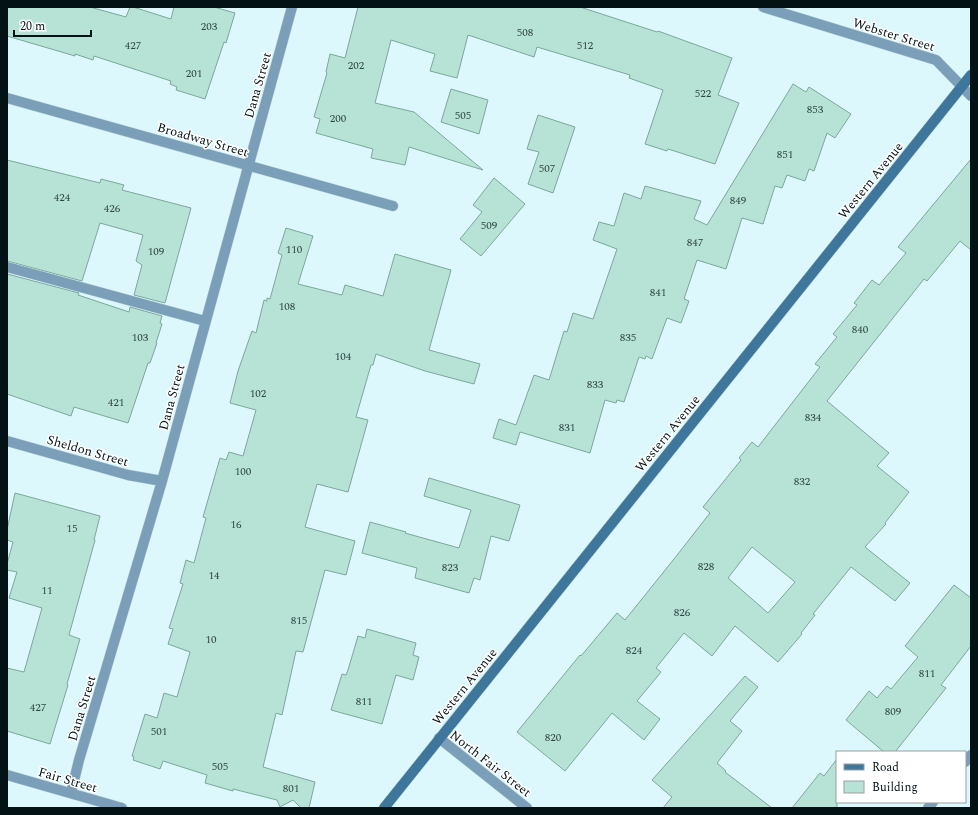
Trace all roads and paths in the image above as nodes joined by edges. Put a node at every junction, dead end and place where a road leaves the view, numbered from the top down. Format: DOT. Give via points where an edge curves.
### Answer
graph roads {
  1 [pos="292,7"];
  2 [pos="763,7"];
  3 [pos="971,75"];
  4 [pos="962,88"];
  5 [pos="971,96"];
  6 [pos="7,98"];
  7 [pos="248,165"];
  8 [pos="393,206"];
  9 [pos="7,267"];
  10 [pos="206,322"];
  11 [pos="7,441"];
  12 [pos="162,481"];
  13 [pos="439,738"];
  14 [pos="7,775"];
  15 [pos="71,793"];
  16 [pos="122,808"];
  17 [pos="384,808"];
  18 [pos="527,808"];
  1 -- 7 [label="street, Dana Street"];
  2 -- 4 [label="street, Webster Street" via="936,60"];
  3 -- 4 [label="street, Western Avenue"];
  4 -- 5 [label="street, Webster Street"];
  4 -- 13 [label="street, Western Avenue"];
  6 -- 7 [label="street, Broadway Street"];
  7 -- 8 [label="street, Broadway Street"];
  7 -- 10 [label="street, Dana Street"];
  9 -- 10 [label="street"];
  10 -- 12 [label="street, Dana Street"];
  11 -- 12 [label="street, Sheldon Street" via="128,475"];
  12 -- 15 [label="street, Dana Street"];
  13 -- 17 [label="street, Western Avenue"];
  13 -- 18 [label="street, North Fair Street"];
  14 -- 15 [label="street, Fair Street"];
  15 -- 16 [label="street, Fair Street"];
}
